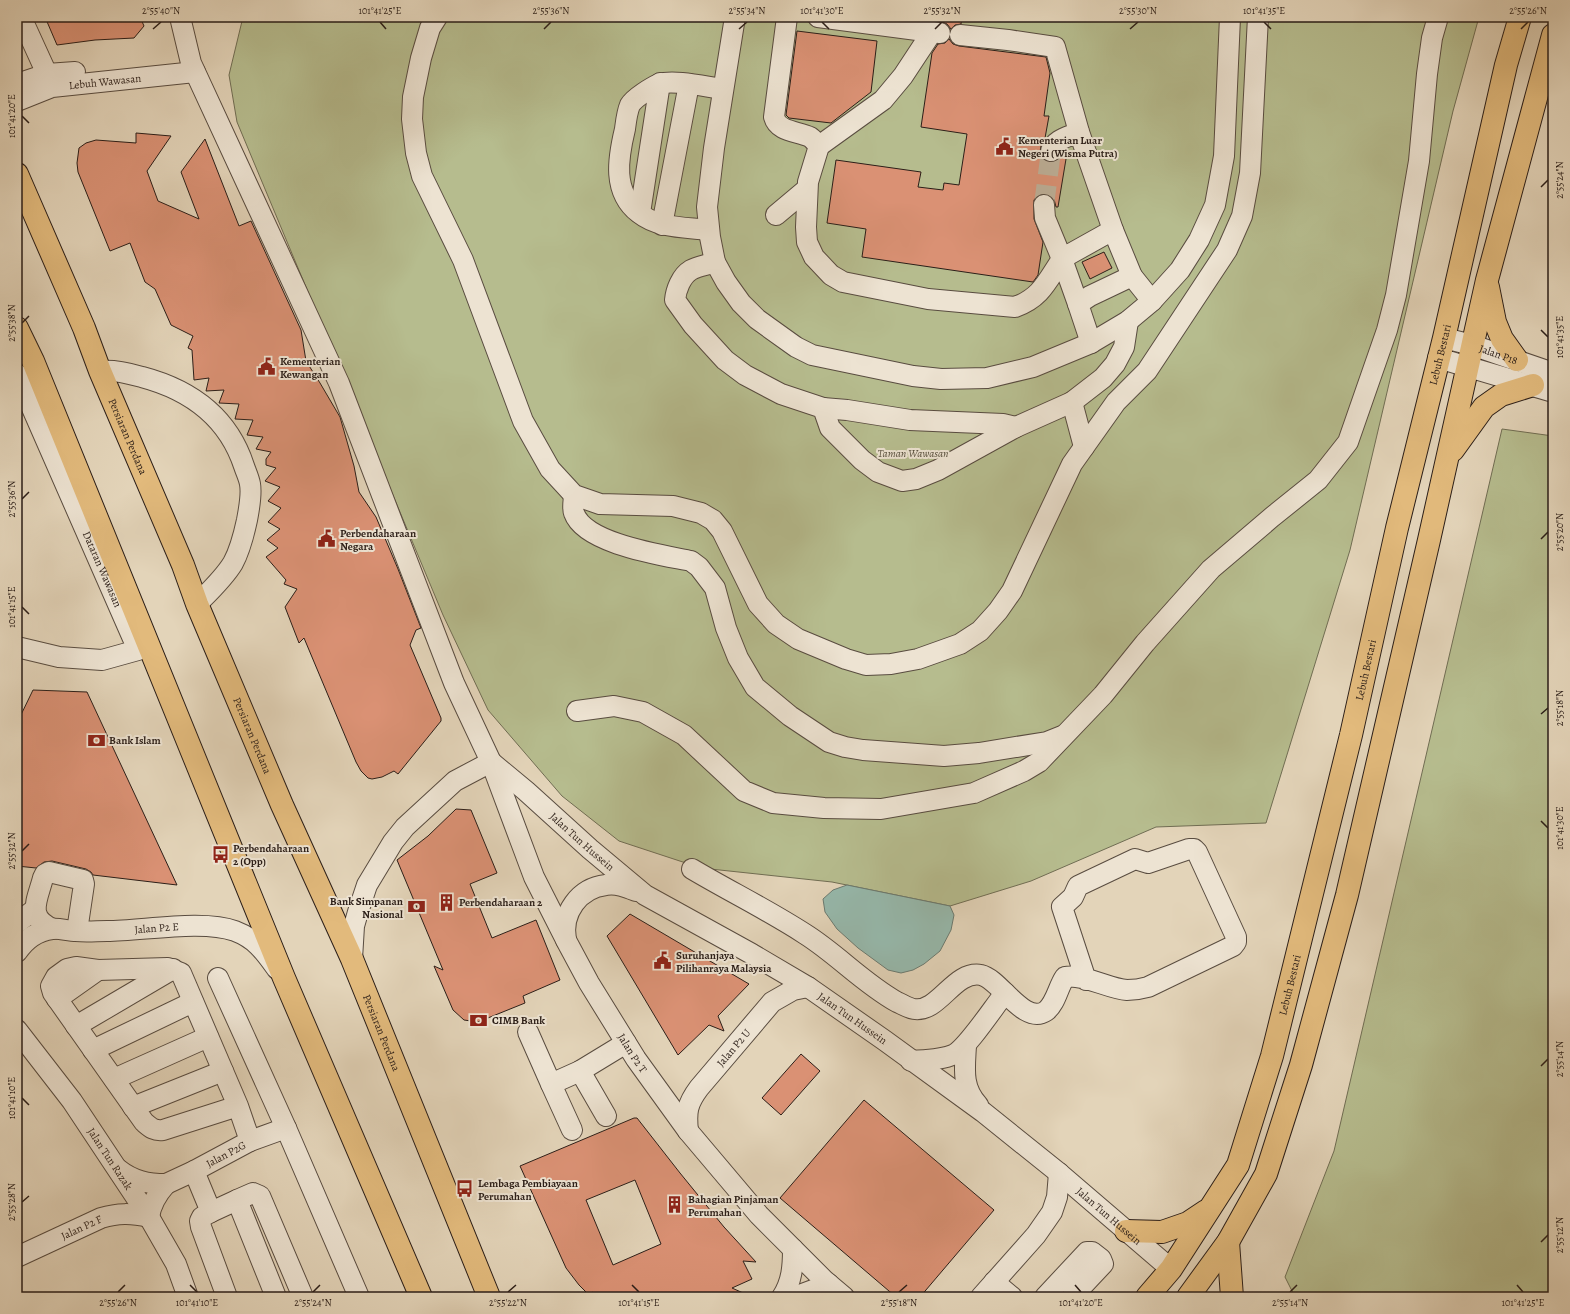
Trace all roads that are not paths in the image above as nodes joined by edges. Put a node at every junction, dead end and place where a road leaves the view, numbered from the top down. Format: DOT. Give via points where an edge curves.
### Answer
graph roads {
  1 [pos="21,17"];
  2 [pos="180,17"];
  3 [pos="437,17"];
  4 [pos="735,17"];
  5 [pos="787,17"];
  6 [pos="818,17"];
  7 [pos="1230,17"];
  8 [pos="1258,17"];
  9 [pos="1438,17"];
  10 [pos="1520,17"];
  11 [pos="960,35"];
  12 [pos="1553,35"];
  13 [pos="193,68"];
  14 [pos="47,74"];
  15 [pos="660,83"];
  16 [pos="17,84"];
  17 [pos="689,84"];
  18 [pos="723,89"];
  19 [pos="17,101"];
  20 [pos="1079,132"];
  21 [pos="819,146"];
  22 [pos="1050,151"];
  23 [pos="17,174"];
  24 [pos="807,188"];
  25 [pos="1044,205"];
  26 [pos="640,213"];
  27 [pos="776,214"];
  28 [pos="662,225"];
  29 [pos="709,230"];
  30 [pos="1114,230"];
  31 [pos="1062,260"];
  32 [pos="715,262"];
  33 [pos="1132,276"];
  34 [pos="1487,280"];
  35 [pos="1152,301"];
  36 [pos="1078,304"];
  37 [pos="1128,321"];
  38 [pos="17,328"];
  39 [pos="1091,343"];
  40 [pos="1472,345"];
  41 [pos="1441,348"];
  42 [pos="1517,360"];
  43 [pos="1467,366"];
  44 [pos="100,371"];
  45 [pos="1553,373"];
  46 [pos="17,374"];
  47 [pos="1543,388"];
  48 [pos="1072,402"];
  49 [pos="823,408"];
  50 [pos="1016,427"];
  51 [pos="1084,447"];
  52 [pos="1447,457"];
  53 [pos="574,495"];
  54 [pos="197,604"];
  55 [pos="17,647"];
  56 [pos="577,711"];
  57 [pos="1067,734"];
  58 [pos="491,762"];
  59 [pos="692,869"];
  60 [pos="645,895"];
  61 [pos="34,910"];
  62 [pos="17,923"];
  63 [pos="53,929"];
  64 [pos="77,931"];
  65 [pos="566,942"];
  66 [pos="17,952"];
  67 [pos="352,959"];
  68 [pos="173,969"];
  69 [pos="218,978"];
  70 [pos="284,978"];
  71 [pos="1086,980"];
  72 [pos="808,987"];
  73 [pos="1005,993"];
  74 [pos="194,1002"];
  75 [pos="76,1026"];
  76 [pos="17,1030"];
  77 [pos="528,1032"];
  78 [pos="208,1037"];
  79 [pos="626,1043"];
  80 [pos="966,1045"];
  81 [pos="93,1050"];
  82 [pos="911,1060"];
  83 [pos="223,1071"];
  84 [pos="580,1071"];
  85 [pos="114,1079"];
  86 [pos="552,1084"];
  87 [pos="133,1106"];
  88 [pos="238,1106"];
  89 [pos="606,1116"];
  90 [pos="992,1119"];
  91 [pos="286,1128"];
  92 [pos="572,1130"];
  93 [pos="688,1131"];
  94 [pos="250,1141"];
  95 [pos="115,1167"];
  96 [pos="194,1171"];
  97 [pos="1059,1173"];
  98 [pos="166,1184"];
  99 [pos="237,1200"];
  100 [pos="1211,1208"];
  101 [pos="211,1212"];
  102 [pos="149,1217"];
  103 [pos="1126,1231"];
  104 [pos="1228,1242"];
  105 [pos="793,1248"];
  106 [pos="17,1257"];
  107 [pos="1171,1269"];
  108 [pos="994,1282"];
  109 [pos="829,1284"];
  110 [pos="1194,1295"];
  111 [pos="1151,1296"];
  112 [pos="188,1297"];
  113 [pos="227,1297"];
  114 [pos="276,1297"];
  115 [pos="303,1297"];
  116 [pos="359,1297"];
  117 [pos="421,1297"];
  118 [pos="489,1297"];
  119 [pos="782,1297"];
  120 [pos="794,1297"];
  121 [pos="844,1297"];
  122 [pos="981,1297"];
  123 [pos="1012,1297"];
  124 [pos="1045,1297"];
  125 [pos="1072,1297"];
  126 [pos="1232,1297"];
  1 -- 14 [label="street"];
  2 -- 13 [label="street, Jalan P2 T"];
  3 -- 53 [label="street" via="430,28 421,58 413,97 412,119 422,176 463,260 523,421 550,469"];
  4 -- 18 [label="street"];
  5 -- 21 [label="street" via="774,117 780,127 811,137"];
  6 -- 21 [label="street" via="936,32 883,100"];
  7 -- 35 [label="street" via="1224,156 1215,205 1199,240 1180,270"];
  8 -- 51 [label="street" via="1250,173 1242,216 1227,250 1147,371 1116,402"];
  9 -- 57 [label="street" via="1432,38 1419,161 1396,295 1387,330 1348,442 1318,480 1211,569"];
  10 -- 41 [label="main road, Lebuh Bestari" via="1506,65"];
  11 -- 20 [label="street" via="1055,48"];
  12 -- 34 [label="main road"];
  13 -- 14 [label="street, Lebuh Wawasan"];
  13 -- 19 [label="street, Lebuh Wawasan" via="52,87"];
  13 -- 58 [label="street, Jalan P2 T" via="339,383 454,683"];
  14 -- 16 [label="street, Lebuh Wawasan"];
  15 -- 17 [label="street"];
  15 -- 26 [label="street"];
  15 -- 26 [label="street" via="645,91 631,104 619,154 620,184 629,202"];
  17 -- 18 [label="street"];
  17 -- 28 [label="street"];
  18 -- 29 [label="street" via="707,207"];
  20 -- 22 [label="street" via="1057,141"];
  20 -- 30 [label="street"];
  21 -- 24 [label="street"];
  23 -- 44 [label="main road, Persiaran Perdana"];
  24 -- 27 [label="street"];
  24 -- 31 [label="street" via="807,242 814,257 830,275 844,282 928,299 1014,307 1027,303 1039,294"];
  25 -- 31 [label="street" via="1045,218"];
  26 -- 28 [label="street"];
  28 -- 29 [label="street"];
  29 -- 32 [label="street"];
  30 -- 31 [label="street"];
  30 -- 33 [label="street"];
  31 -- 36 [label="street"];
  32 -- 39 [label="street" via="741,303 757,319 796,347 825,358 913,376 940,379 987,378 1033,367"];
  32 -- 49 [label="street" via="691,270 684,276 675,292 678,307 725,360 745,376 782,394"];
  33 -- 35 [label="street"];
  33 -- 36 [label="street"];
  34 -- 40 [label="main road"];
  34 -- 42 [label="main road" via="1495,322 1502,339"];
  35 -- 37 [label="street"];
  36 -- 39 [label="street"];
  37 -- 39 [label="street"];
  37 -- 48 [label="street" via="1124,347 1115,364 1103,378"];
  38 -- 70 [label="main road" via="33,361"];
  40 -- 41 [label="street, Jalan P18"];
  40 -- 42 [label="street, Jalan P18"];
  40 -- 43 [label="main road"];
  41 -- 43 [label="street, Jalan P18"];
  41 -- 100 [label="main road, Lebuh Bestari" via="1351,735 1272,1056 1238,1165"];
  42 -- 45 [label="street, Jalan P18"];
  43 -- 47 [label="street, Jalan P18"];
  43 -- 52 [label="main road"];
  44 -- 54 [label="main road, Persiaran Perdana" via="183,565"];
  44 -- 54 [label="street" via="116,370 179,389 216,417 230,435 241,457 250,484 249,510 244,534 233,562 217,584"];
  46 -- 55 [label="street, Dataran Wawasan" via="138,650 102,660 59,657"];
  47 -- 52 [label="main road" via="1501,395 1484,407"];
  48 -- 50 [label="street"];
  48 -- 51 [label="street"];
  49 -- 50 [label="street" via="910,420 1003,424"];
  49 -- 50 [label="street" via="830,428 862,460 878,472 902,481 916,479 938,470"];
  51 -- 53 [label="street" via="1072,464 1012,590 985,626 960,644 918,659 891,664 866,665 846,659 798,640 776,624 758,604 722,531 713,520 701,513 673,506 600,504"];
  52 -- 104 [label="main road" via="1347,895 1301,1065 1266,1174"];
  53 -- 57 [label="street" via="574,513 587,530 629,548 691,561 699,567 715,588 726,628 738,658 755,687 790,716 830,742 863,750 944,756 1047,742"];
  54 -- 67 [label="main road, Persiaran Perdana" via="282,805"];
  56 -- 57 [label="street" via="614,706 643,712 684,735 744,791 773,803 824,808 881,809 974,793 1024,772 1039,762"];
  58 -- 60 [label="street, Jalan Tun Hussein"];
  58 -- 65 [label="street, Jalan P2 T" via="534,877"];
  58 -- 67 [label="street" via="455,781 405,827 393,842 367,886 354,926"];
  59 -- 73 [label="street" via="806,935 883,994 907,1007 928,1007 962,979 973,976 981,975 990,979"];
  60 -- 65 [label="street" via="620,885 607,884 582,894 566,916"];
  60 -- 72 [label="street, Jalan Tun Hussein"];
  61 -- 62 [label="street"];
  61 -- 63 [label="street" via="43,925"];
  61 -- 64 [label="street" via="44,874 49,872 83,880"];
  63 -- 64 [label="street, Jalan P2 E"];
  63 -- 66 [label="street, Jalan P2 E" via="29,938"];
  64 -- 70 [label="street, Jalan P2 E" via="128,931 188,926 233,930 252,939"];
  65 -- 79 [label="street, Jalan P2 T"];
  67 -- 118 [label="main road, Persiaran Perdana"];
  68 -- 74 [label="street" via="181,973"];
  68 -- 75 [label="street"];
  68 -- 75 [label="street" via="66,969 56,977 51,986 53,993"];
  69 -- 91 [label="street"];
  70 -- 117 [label="main road"];
  71 -- 71 [label="street" via="1126,990 1137,990 1233,946 1236,937 1194,849 1148,863 1135,858 1078,886 1073,897 1062,907"];
  71 -- 73 [label="street" via="1065,977 1052,1004 1038,1014 1030,1014"];
  72 -- 82 [label="street, Jalan Tun Hussein"];
  72 -- 93 [label="street, Jalan P2 U" via="793,990 772,1002 699,1088 688,1108"];
  73 -- 80 [label="street"];
  74 -- 78 [label="street"];
  74 -- 81 [label="street"];
  75 -- 81 [label="street"];
  76 -- 95 [label="street, Jalan Tun Razak" via="72,1101"];
  77 -- 86 [label="street"];
  78 -- 83 [label="street"];
  78 -- 85 [label="street"];
  79 -- 84 [label="street"];
  79 -- 93 [label="street, Jalan P2 T"];
  80 -- 82 [label="street" via="954,1054 936,1059"];
  80 -- 90 [label="street" via="965,1081 972,1099"];
  81 -- 85 [label="street"];
  82 -- 90 [label="street, Jalan Tun Hussein"];
  83 -- 87 [label="street"];
  83 -- 88 [label="street"];
  84 -- 86 [label="street"];
  84 -- 89 [label="street"];
  85 -- 87 [label="street"];
  86 -- 92 [label="street"];
  87 -- 88 [label="street" via="144,1122 156,1131"];
  88 -- 94 [label="street"];
  90 -- 97 [label="street, Jalan Tun Hussein"];
  91 -- 94 [label="street, Jalan P2G"];
  91 -- 116 [label="street"];
  93 -- 105 [label="street, Jalan P2 T" via="759,1215"];
  94 -- 96 [label="street, Jalan P2G"];
  95 -- 98 [label="street" via="138,1181"];
  95 -- 102 [label="street, Jalan Tun Razak"];
  96 -- 98 [label="street, Jalan P2G"];
  96 -- 101 [label="street"];
  97 -- 103 [label="street, Jalan Tun Hussein"];
  97 -- 108 [label="street" via="1057,1197 1052,1212 1036,1235"];
  98 -- 102 [label="street" via="154,1200"];
  99 -- 101 [label="street"];
  99 -- 114 [label="street"];
  99 -- 115 [label="street" via="253,1193 260,1196"];
  100 -- 103 [label="main road" via="1188,1223 1162,1232"];
  100 -- 107 [label="main road, Lebuh Bestari"];
  101 -- 113 [label="street" via="202,1217 201,1227"];
  102 -- 106 [label="street, Jalan P2 F" via="115,1214 101,1218"];
  102 -- 112 [label="street, Jalan Tun Razak" via="176,1264"];
  103 -- 107 [label="street, Jalan Tun Hussein"];
  104 -- 110 [label="main road"];
  104 -- 126 [label="main road"];
  105 -- 109 [label="street, Jalan P2 T"];
  105 -- 119 [label="street" via="792,1273 788,1289"];
  107 -- 110 [label="main road, Jalan Tun Hussein"];
  107 -- 111 [label="main road, Lebuh Bestari"];
  108 -- 122 [label="street"];
  108 -- 123 [label="street"];
  109 -- 120 [label="street"];
  109 -- 121 [label="street, Jalan P2 T"];
  124 -- 125 [label="street" via="1087,1252 1092,1252 1103,1264"];
}
